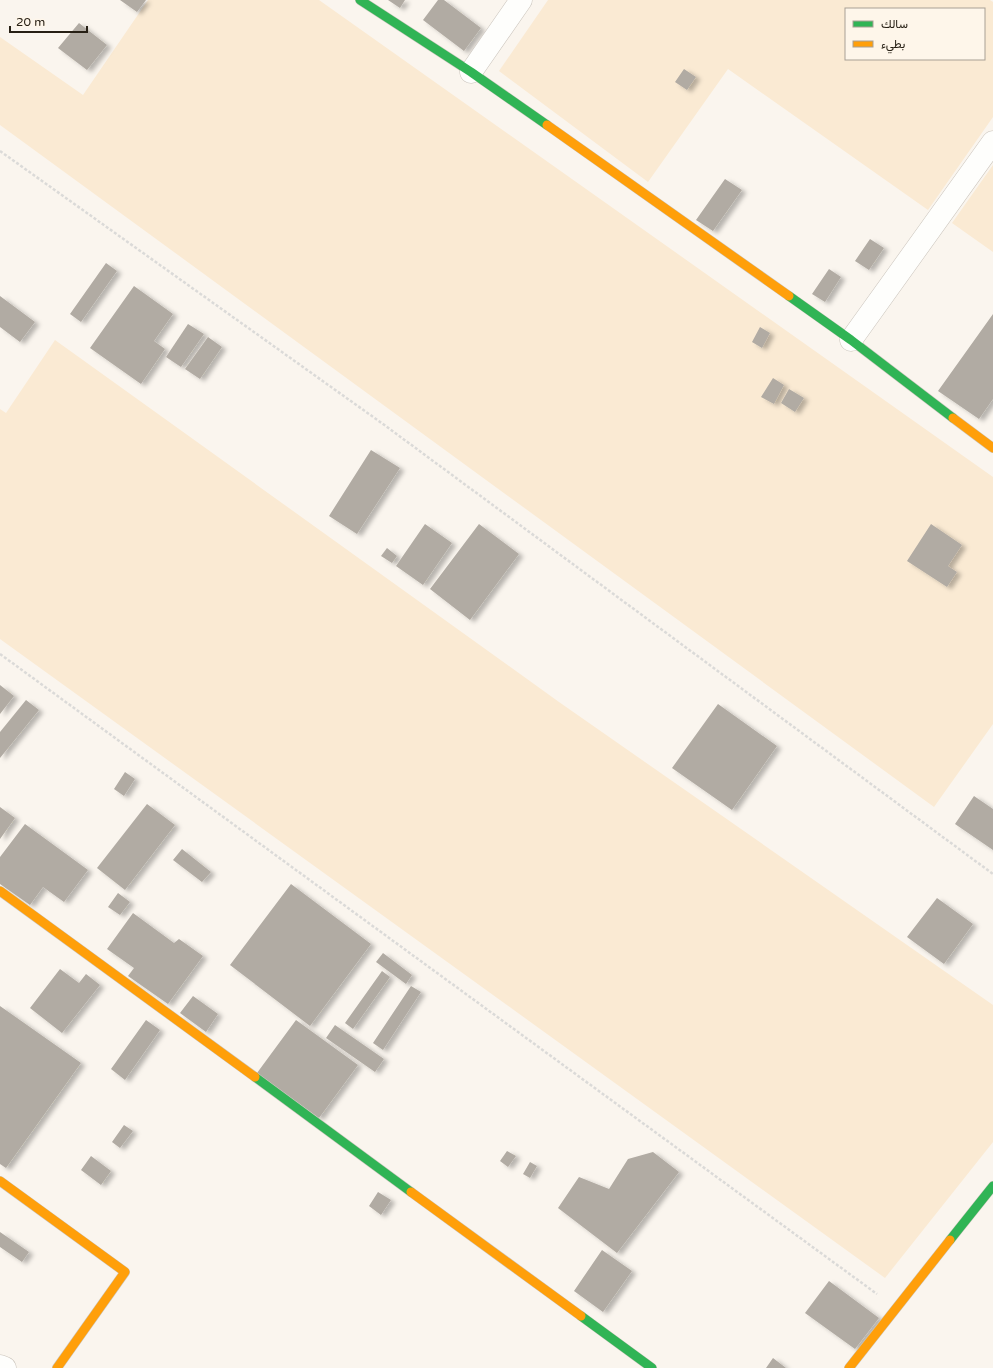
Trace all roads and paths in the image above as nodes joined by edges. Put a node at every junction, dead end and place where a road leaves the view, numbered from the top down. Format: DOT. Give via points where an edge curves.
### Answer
graph roads {
  1 [pos="360,0"];
  2 [pos="521,0"];
  3 [pos="471,72"];
  4 [pos="993,142"];
  5 [pos="0,151"];
  6 [pos="851,340"];
  7 [pos="993,448"];
  8 [pos="0,654"];
  9 [pos="993,874"];
  10 [pos="0,891"];
  11 [pos="0,1181"];
  12 [pos="993,1186"];
  13 [pos="896,1308"];
  14 [pos="0,1366"];
  15 [pos="5,1368"];
  16 [pos="57,1368"];
  17 [pos="652,1368"];
  18 [pos="848,1368"];
  1 -- 3 [label="street"];
  2 -- 3 [label="street"];
  3 -- 6 [label="street"];
  4 -- 6 [label="street"];
  5 -- 9 [label="path" via="383,424"];
  6 -- 7 [label="street"];
  8 -- 13 [label="path"];
  10 -- 17 [label="street"];
  11 -- 16 [label="street" via="125,1272"];
  12 -- 13 [label="street"];
  13 -- 18 [label="street"];
  14 -- 15 [label="street"];
}
